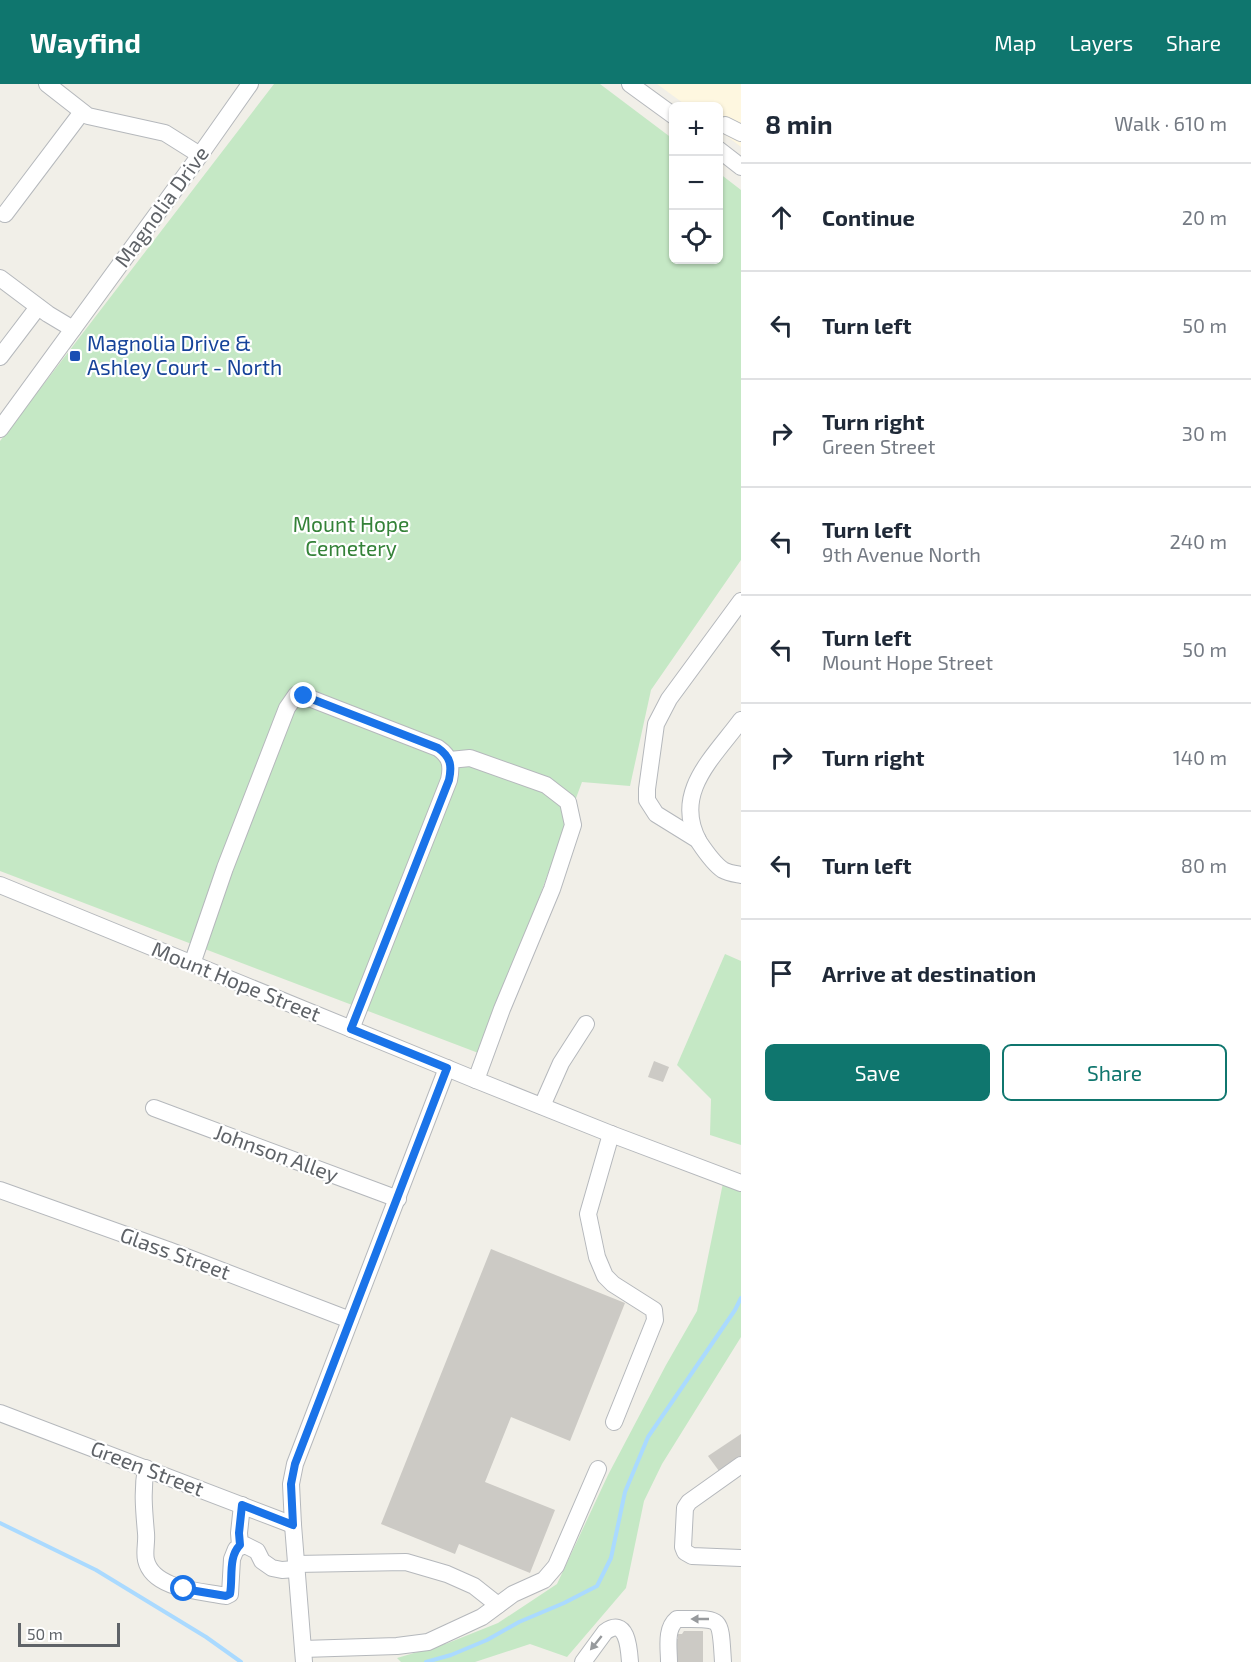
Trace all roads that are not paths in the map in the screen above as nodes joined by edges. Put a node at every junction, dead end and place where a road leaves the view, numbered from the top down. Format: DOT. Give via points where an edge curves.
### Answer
graph roads {
  1 [pos="47,84"];
  2 [pos="250,84"];
  3 [pos="630,84"];
  4 [pos="82,112"];
  5 [pos="669,112"];
  6 [pos="725,125"];
  7 [pos="741,133"];
  8 [pos="723,153"];
  9 [pos="200,155"];
  10 [pos="741,166"];
  11 [pos="5,214"];
  12 [pos="0,278"];
  13 [pos="38,307"];
  14 [pos="73,329"];
  15 [pos="0,357"];
  16 [pos="0,429"];
  17 [pos="741,601"];
  18 [pos="741,720"];
  19 [pos="450,760"];
  20 [pos="698,840"];
  21 [pos="741,875"];
  22 [pos="0,885"];
  23 [pos="192,964"];
  24 [pos="586,1024"];
  25 [pos="351,1029"];
  26 [pos="447,1068"];
  27 [pos="476,1080"];
  28 [pos="542,1106"];
  29 [pos="154,1108"];
  30 [pos="611,1134"];
  31 [pos="739,1182"];
  32 [pos="0,1190"];
  33 [pos="398,1199"];
  34 [pos="350,1320"];
  35 [pos="0,1413"];
  36 [pos="614,1422"];
  37 [pos="741,1466"];
  38 [pos="146,1468"];
  39 [pos="598,1469"];
  40 [pos="242,1505"];
  41 [pos="293,1525"];
  42 [pos="240,1545"];
  43 [pos="741,1558"];
  44 [pos="296,1566"];
  45 [pos="498,1605"];
  46 [pos="304,1656"];
  47 [pos="583,1662"];
  48 [pos="630,1662"];
  49 [pos="669,1662"];
  50 [pos="723,1662"];
  1 -- 4 [label="street"];
  2 -- 9 [label="street, Magnolia Drive"];
  3 -- 5 [label="street"];
  4 -- 9 [label="street" via="165,133"];
  4 -- 11 [label="street"];
  6 -- 7 [label="street"];
  8 -- 10 [label="street"];
  9 -- 14 [label="street, Magnolia Drive"];
  12 -- 13 [label="street"];
  13 -- 14 [label="street"];
  13 -- 15 [label="street"];
  14 -- 16 [label="street, Magnolia Drive"];
  17 -- 20 [label="street" via="669,699 656,724 647,800 656,814"];
  18 -- 20 [label="street" via="695,784 689,810"];
  19 -- 23 [label="street" via="438,748 296,695 287,708 225,868"];
  19 -- 25 [label="street" via="449,780"];
  19 -- 27 [label="street" via="470,758 546,785 568,802 573,825 552,889"];
  20 -- 21 [label="street" via="724,871"];
  22 -- 23 [label="street, Mount Hope Street"];
  23 -- 25 [label="street, Mount Hope Street"];
  24 -- 28 [label="street" via="561,1063"];
  25 -- 26 [label="street, Mount Hope Street"];
  26 -- 27 [label="street, Mount Hope Street"];
  26 -- 33 [label="street"];
  27 -- 28 [label="street, Mount Hope Street"];
  28 -- 30 [label="street, Mount Hope Street"];
  29 -- 33 [label="street, Johnson Alley"];
  30 -- 31 [label="street, Mount Hope Street"];
  30 -- 36 [label="street" via="588,1214 597,1257 605,1276 654,1310 655,1320"];
  32 -- 34 [label="street, Glass Street"];
  33 -- 34 [label="street"];
  34 -- 41 [label="street" via="295,1464 291,1484"];
  35 -- 38 [label="street, Green Street"];
  37 -- 43 [label="street" via="689,1502 685,1508 683,1547 692,1556"];
  38 -- 40 [label="street, Green Street"];
  38 -- 42 [label="street" via="145,1556 157,1576 184,1589 226,1596 230,1594 232,1559"];
  39 -- 45 [label="street" via="556,1566 544,1580"];
  40 -- 41 [label="street, Green Street"];
  40 -- 42 [label="street"];
  41 -- 44 [label="street"];
  42 -- 44 [label="street" via="257,1551 262,1562 273,1568"];
  44 -- 45 [label="street" via="406,1562 474,1586"];
  44 -- 46 [label="street"];
  45 -- 46 [label="street" via="482,1617 428,1642"];
  48 -- 47 [label="street, one-way" via="627,1637 618,1629 605,1632"];
  50 -- 49 [label="street, one-way" via="721,1632 712,1619 673,1622 669,1628"];
}
